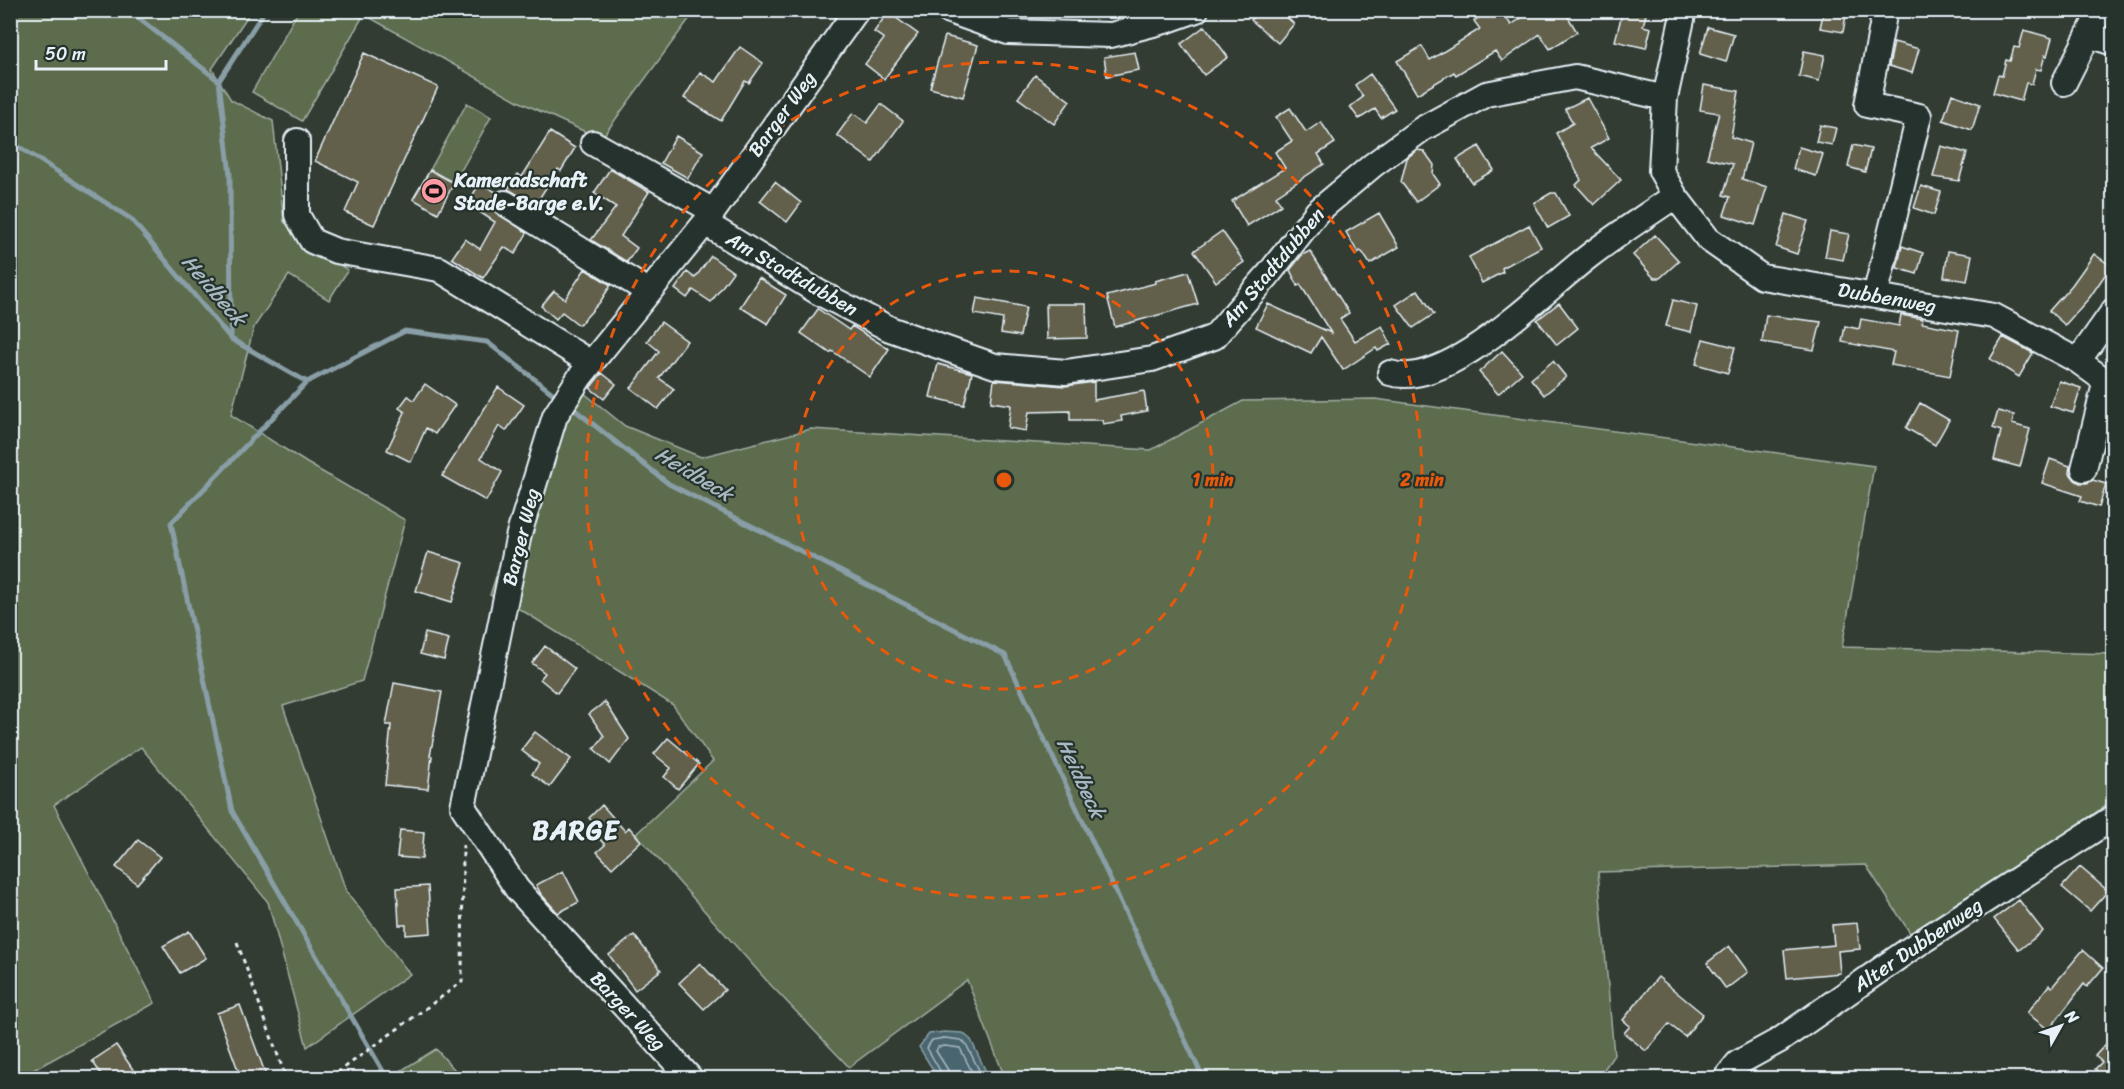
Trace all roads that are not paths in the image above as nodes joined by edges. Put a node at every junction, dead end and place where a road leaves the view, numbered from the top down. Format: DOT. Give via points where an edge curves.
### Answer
graph roads {
  1 [pos="857,10"];
  2 [pos="947,10"];
  3 [pos="1196,10"];
  4 [pos="1684,10"];
  5 [pos="1885,10"];
  6 [pos="2101,10"];
  7 [pos="1164,16"];
  8 [pos="2088,35"];
  9 [pos="2114,43"];
  10 [pos="2064,83"];
  11 [pos="1665,98"];
  12 [pos="297,141"];
  13 [pos="593,143"];
  14 [pos="1675,196"];
  15 [pos="505,203"];
  16 [pos="709,217"];
  17 [pos="649,292"];
  18 [pos="1875,296"];
  19 [pos="2114,310"];
  20 [pos="2078,361"];
  21 [pos="586,370"];
  22 [pos="1390,373"];
  23 [pos="2110,383"];
  24 [pos="2084,469"];
  25 [pos="2114,817"];
  26 [pos="690,1078"];
  27 [pos="1726,1078"];
  1 -- 16 [label="street, Barger Weg"];
  2 -- 7 [label="street" via="1008,32 1111,35"];
  3 -- 7 [label="street"];
  4 -- 11 [label="street, Dubbenweg"];
  5 -- 18 [label="street" via="1867,105 1918,116"];
  6 -- 8 [label="street"];
  8 -- 9 [label="street"];
  8 -- 10 [label="street"];
  11 -- 14 [label="street, Dubbenweg" via="1661,171"];
  11 -- 16 [label="street, Am Stadtdubben" via="1575,77 1486,94 1422,129 1317,212 1214,337 1152,359 1066,372 995,366 890,329 818,292"];
  12 -- 21 [label="street" via="297,215 312,241 336,251 439,269"];
  13 -- 16 [label="street, Am Stadtdubben"];
  14 -- 18 [label="street, Dubbenweg" via="1708,239 1762,277"];
  14 -- 22 [label="street" via="1589,256 1482,344 1432,371 1400,376"];
  15 -- 17 [label="street"];
  16 -- 17 [label="street, Barger Weg"];
  17 -- 21 [label="street, Barger Weg"];
  18 -- 20 [label="street, Dubbenweg" via="1994,316"];
  19 -- 20 [label="street"];
  20 -- 23 [label="street, Dubbenweg"];
  21 -- 26 [label="street, Barger Weg" via="555,416 519,534 463,807 517,890"];
  23 -- 24 [label="street"];
  25 -- 27 [label="street, Alter Dubbenweg" via="1910,949 1780,1040 1738,1063"];
}
